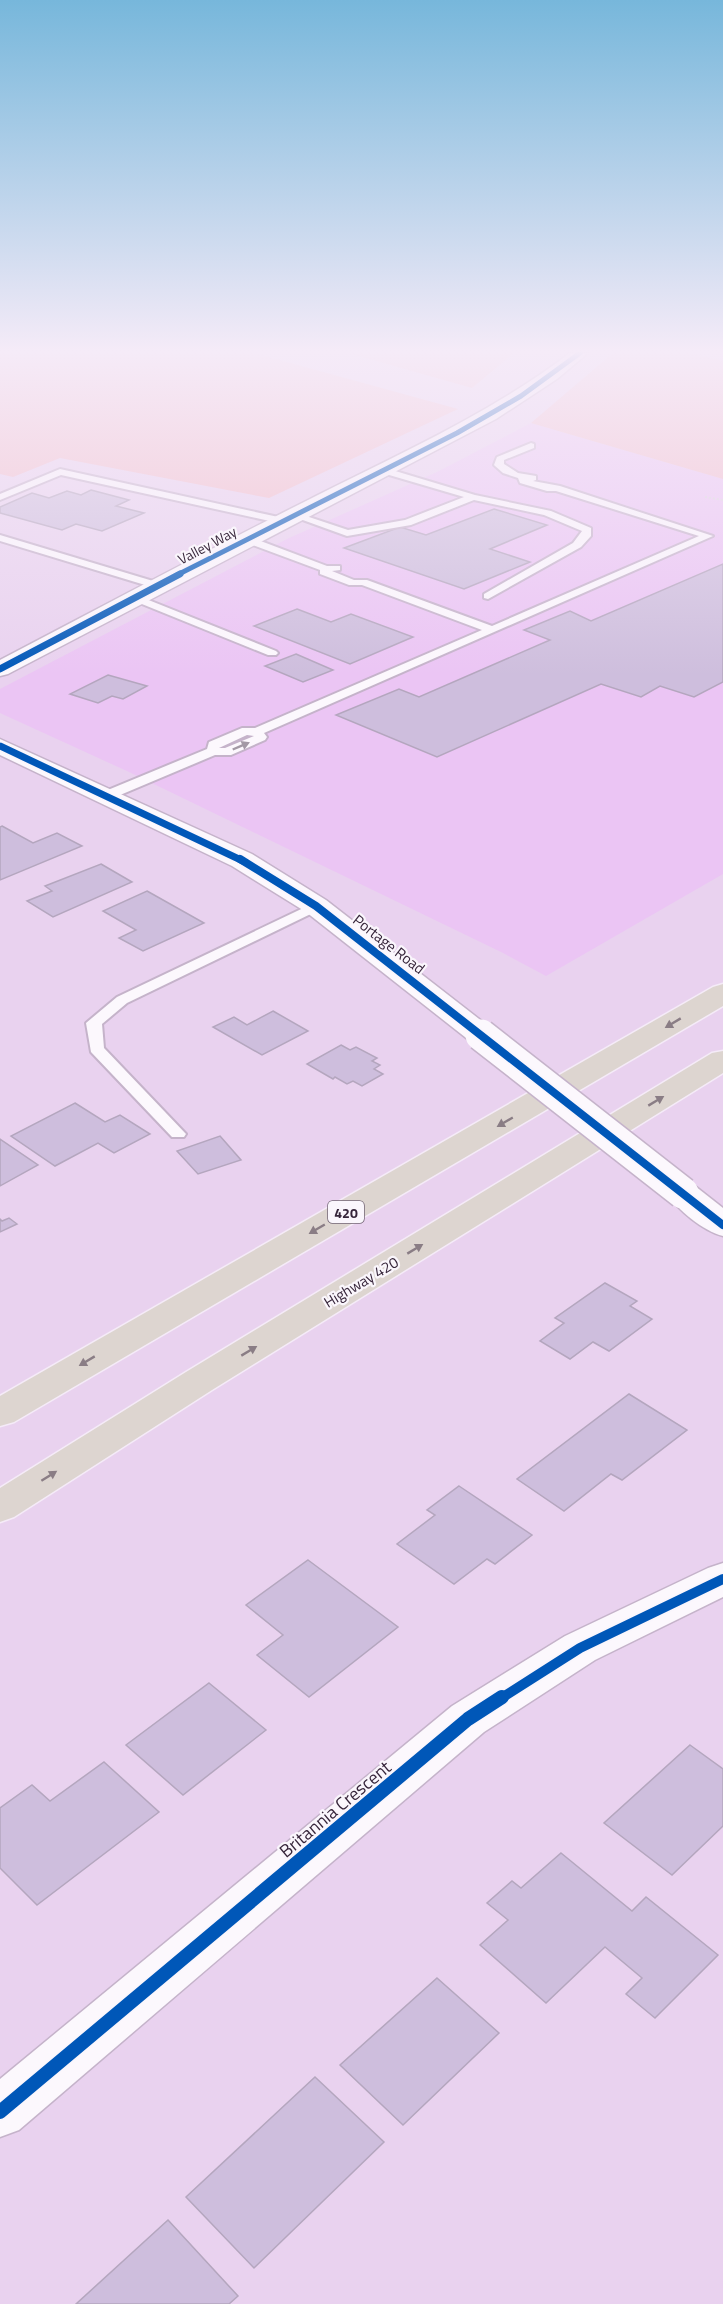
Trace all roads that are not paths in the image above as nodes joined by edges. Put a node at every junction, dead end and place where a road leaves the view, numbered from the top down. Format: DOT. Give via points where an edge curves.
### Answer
graph roads {
  1 [pos="400,461"];
  2 [pos="500,461"];
  3 [pos="382,470"];
  4 [pos="0,496"];
  5 [pos="472,497"];
  6 [pos="288,518"];
  7 [pos="0,538"];
  8 [pos="246,540"];
  9 [pos="159,586"];
  10 [pos="488,596"];
  11 [pos="136,598"];
  12 [pos="492,630"];
  13 [pos="272,653"];
  14 [pos="0,669"];
  15 [pos="0,746"];
  16 [pos="108,795"];
  17 [pos="315,906"];
  18 [pos="723,993"];
  19 [pos="723,1060"];
  20 [pos="178,1134"];
  21 [pos="723,1226"];
  22 [pos="0,1413"];
  23 [pos="0,1507"];
  24 [pos="723,1579"];
  25 [pos="0,2112"];
  1 -- 3 [label="street, Valley Way"];
  2 -- 12 [label="lane" via="505,471 523,477 524,481 708,536"];
  3 -- 5 [label="lane"];
  3 -- 6 [label="street, Valley Way"];
  4 -- 6 [label="lane" via="60,472"];
  5 -- 6 [label="lane" via="407,523 347,533"];
  5 -- 10 [label="lane" via="559,517 587,530 576,545"];
  6 -- 8 [label="street, Valley Way"];
  7 -- 9 [label="lane"];
  8 -- 9 [label="street, Valley Way"];
  8 -- 12 [label="lane" via="326,568 324,572 353,583 363,582"];
  9 -- 11 [label="street, Valley Way"];
  11 -- 13 [label="lane"];
  11 -- 14 [label="street, Valley Way"];
  12 -- 16 [label="lane" via="257,732 261,737 227,752 213,751"];
  15 -- 16 [label="street, Portage Road"];
  16 -- 17 [label="street, Portage Road" via="242,860"];
  17 -- 20 [label="lane" via="122,1000 94,1023 96,1049"];
  17 -- 21 [label="street, Portage Road, bridge"];
  18 -- 22 [label="highway, 420, one-way"];
  23 -- 19 [label="highway, Highway 420, one-way"];
  24 -- 25 [label="street, Britannia Crescent" via="580,1648 468,1719"];
}
